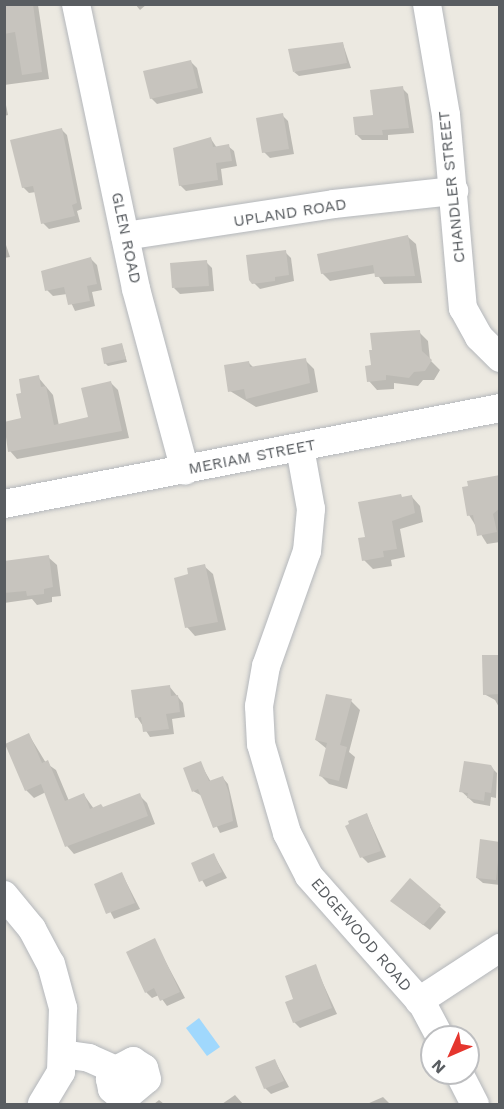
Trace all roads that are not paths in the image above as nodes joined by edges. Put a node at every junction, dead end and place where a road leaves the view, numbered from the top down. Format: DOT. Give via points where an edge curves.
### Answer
graph roads {
  1 [pos="76,4"];
  2 [pos="428,4"];
  3 [pos="454,191"];
  4 [pos="125,236"];
  5 [pos="500,358"];
  6 [pos="500,408"];
  7 [pos="300,448"];
  8 [pos="185,470"];
  9 [pos="4,504"];
  10 [pos="4,895"];
  11 [pos="500,948"];
  12 [pos="419,1000"];
  13 [pos="433,1025"];
  14 [pos="62,1054"];
  15 [pos="116,1070"];
  16 [pos="465,1085"];
  17 [pos="42,1104"];
  18 [pos="475,1104"];
  1 -- 4 [label="street, GLEN ROAD"];
  2 -- 3 [label="street, CHANDLER STREET"];
  3 -- 4 [label="street, UPLAND ROAD" via="334,204"];
  3 -- 5 [label="street, CHANDLER STREET" via="463,308 479,337"];
  4 -- 8 [label="street, GLEN ROAD" via="155,367"];
  6 -- 7 [label="street, MERIAM STREET"];
  7 -- 8 [label="street, MERIAM STREET"];
  7 -- 12 [label="street, EDGEWOOD ROAD" via="311,509 308,552 266,666 259,706 261,744 288,833 309,876"];
  8 -- 9 [label="street, MERIAM STREET"];
  10 -- 14 [label="street" via="32,929 51,964 63,1008"];
  11 -- 12 [label="street"];
  12 -- 13 [label="street, EDGEWOOD ROAD"];
  14 -- 15 [label="street" via="89,1058"];
  14 -- 17 [label="street" via="60,1072"];
  16 -- 18 [label="street"];
}
